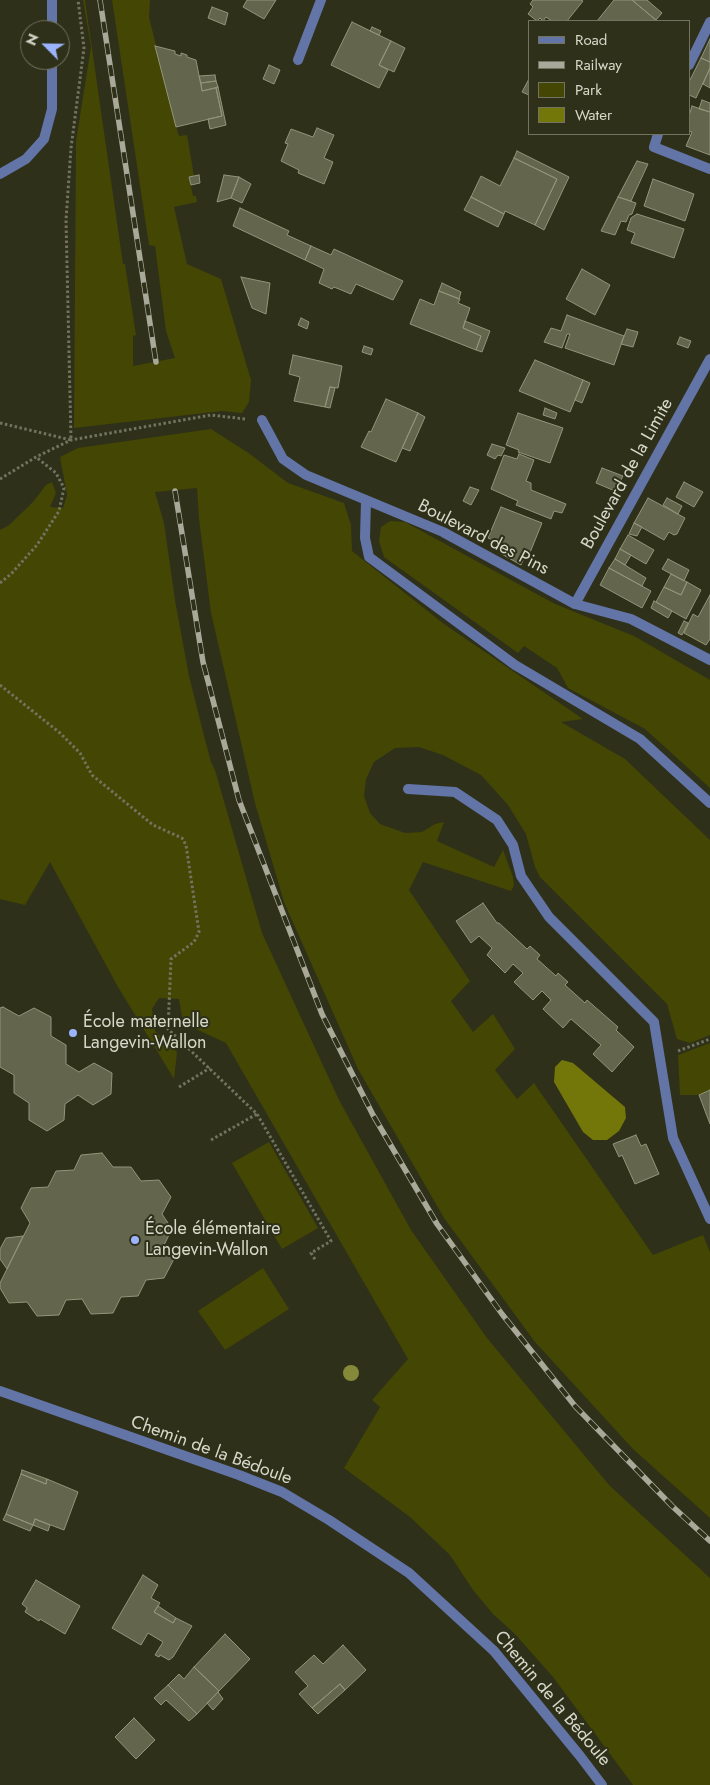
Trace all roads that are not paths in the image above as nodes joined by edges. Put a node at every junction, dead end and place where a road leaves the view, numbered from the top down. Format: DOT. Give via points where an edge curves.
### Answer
graph roads {
  1 [pos="52,0"];
  2 [pos="321,0"];
  3 [pos="52,20"];
  4 [pos="710,22"];
  5 [pos="298,60"];
  6 [pos="690,63"];
  7 [pos="52,70"];
  8 [pos="658,135"];
  9 [pos="710,169"];
  10 [pos="0,174"];
  11 [pos="710,360"];
  12 [pos="262,420"];
  13 [pos="366,500"];
  14 [pos="575,604"];
  15 [pos="710,660"];
  16 [pos="408,790"];
  17 [pos="710,803"];
  18 [pos="710,1219"];
  19 [pos="0,1391"];
  20 [pos="602,1785"];
  1 -- 3 [label="street"];
  2 -- 5 [label="street"];
  4 -- 6 [label="street"];
  7 -- 10 [label="street" via="52,109 44,138 26,159"];
  8 -- 9 [label="street" via="654,146"];
  11 -- 14 [label="street, Boulevard de la Limite"];
  12 -- 13 [label="street, Boulevard des Pins" via="283,459 306,475"];
  13 -- 14 [label="street, Boulevard des Pins" via="444,532"];
  13 -- 17 [label="street" via="365,538 369,557 515,665 640,739"];
  14 -- 15 [label="street, Boulevard des Pins" via="631,619"];
  16 -- 18 [label="street" via="455,792 497,820 513,845 521,876 550,917 654,1022 673,1138"];
  19 -- 20 [label="street, Chemin de la Bédoule" via="265,1485 329,1520 409,1573 494,1651"];
}
